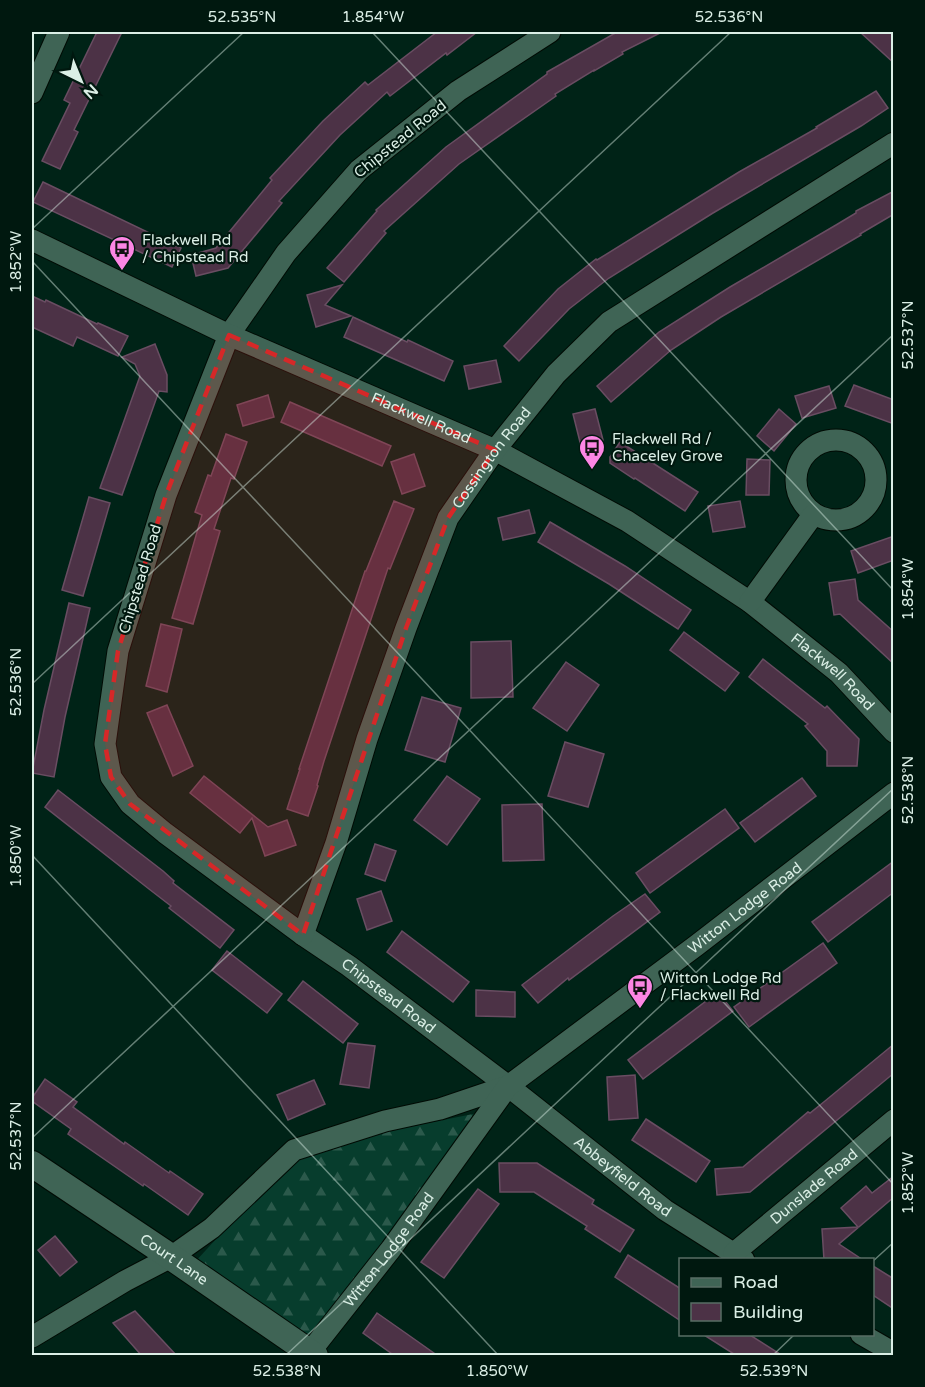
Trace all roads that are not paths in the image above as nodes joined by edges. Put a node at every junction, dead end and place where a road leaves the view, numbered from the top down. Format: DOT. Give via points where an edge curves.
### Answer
graph roads {
  1 [pos="59,32"];
  2 [pos="550,32"];
  3 [pos="32,93"];
  4 [pos="894,143"];
  5 [pos="32,240"];
  6 [pos="229,335"];
  7 [pos="495,450"];
  8 [pos="813,515"];
  9 [pos="750,602"];
  10 [pos="894,732"];
  11 [pos="894,793"];
  12 [pos="303,935"];
  13 [pos="508,1086"];
  14 [pos="894,1120"];
  15 [pos="32,1164"];
  16 [pos="739,1256"];
  17 [pos="171,1257"];
  18 [pos="863,1336"];
  19 [pos="32,1337"];
  20 [pos="894,1353"];
  21 [pos="312,1354"];
  1 -- 3 [label="street"];
  2 -- 6 [label="street, Chipstead Road" via="458,91 359,170 286,253"];
  4 -- 7 [label="street, Cossington Road" via="609,322 556,374"];
  5 -- 6 [label="street, Flackwell Road"];
  6 -- 7 [label="street, Flackwell Road"];
  6 -- 12 [label="street, Chipstead Road" via="166,495 118,651 105,744 111,777 130,804"];
  7 -- 9 [label="street, Flackwell Road" via="627,521"];
  7 -- 12 [label="street, Cossington Road" via="448,518 405,628"];
  8 -- 9 [label="street"];
  9 -- 10 [label="street, Flackwell Road" via="839,673"];
  11 -- 13 [label="street, Witton Lodge Road"];
  12 -- 13 [label="street, Chipstead Road"];
  13 -- 16 [label="street, Abbeyfield Road" via="665,1210"];
  13 -- 17 [label="street, Witton Lodge Road" via="294,1150 212,1228"];
  13 -- 21 [label="street, Witton Lodge Road"];
  14 -- 16 [label="street, Dunslade Road"];
  15 -- 17 [label="street, Court Lane"];
  17 -- 19 [label="street, Witton Lodge Road"];
  17 -- 21 [label="street, Court Lane"];
  18 -- 20 [label="street"];
}
